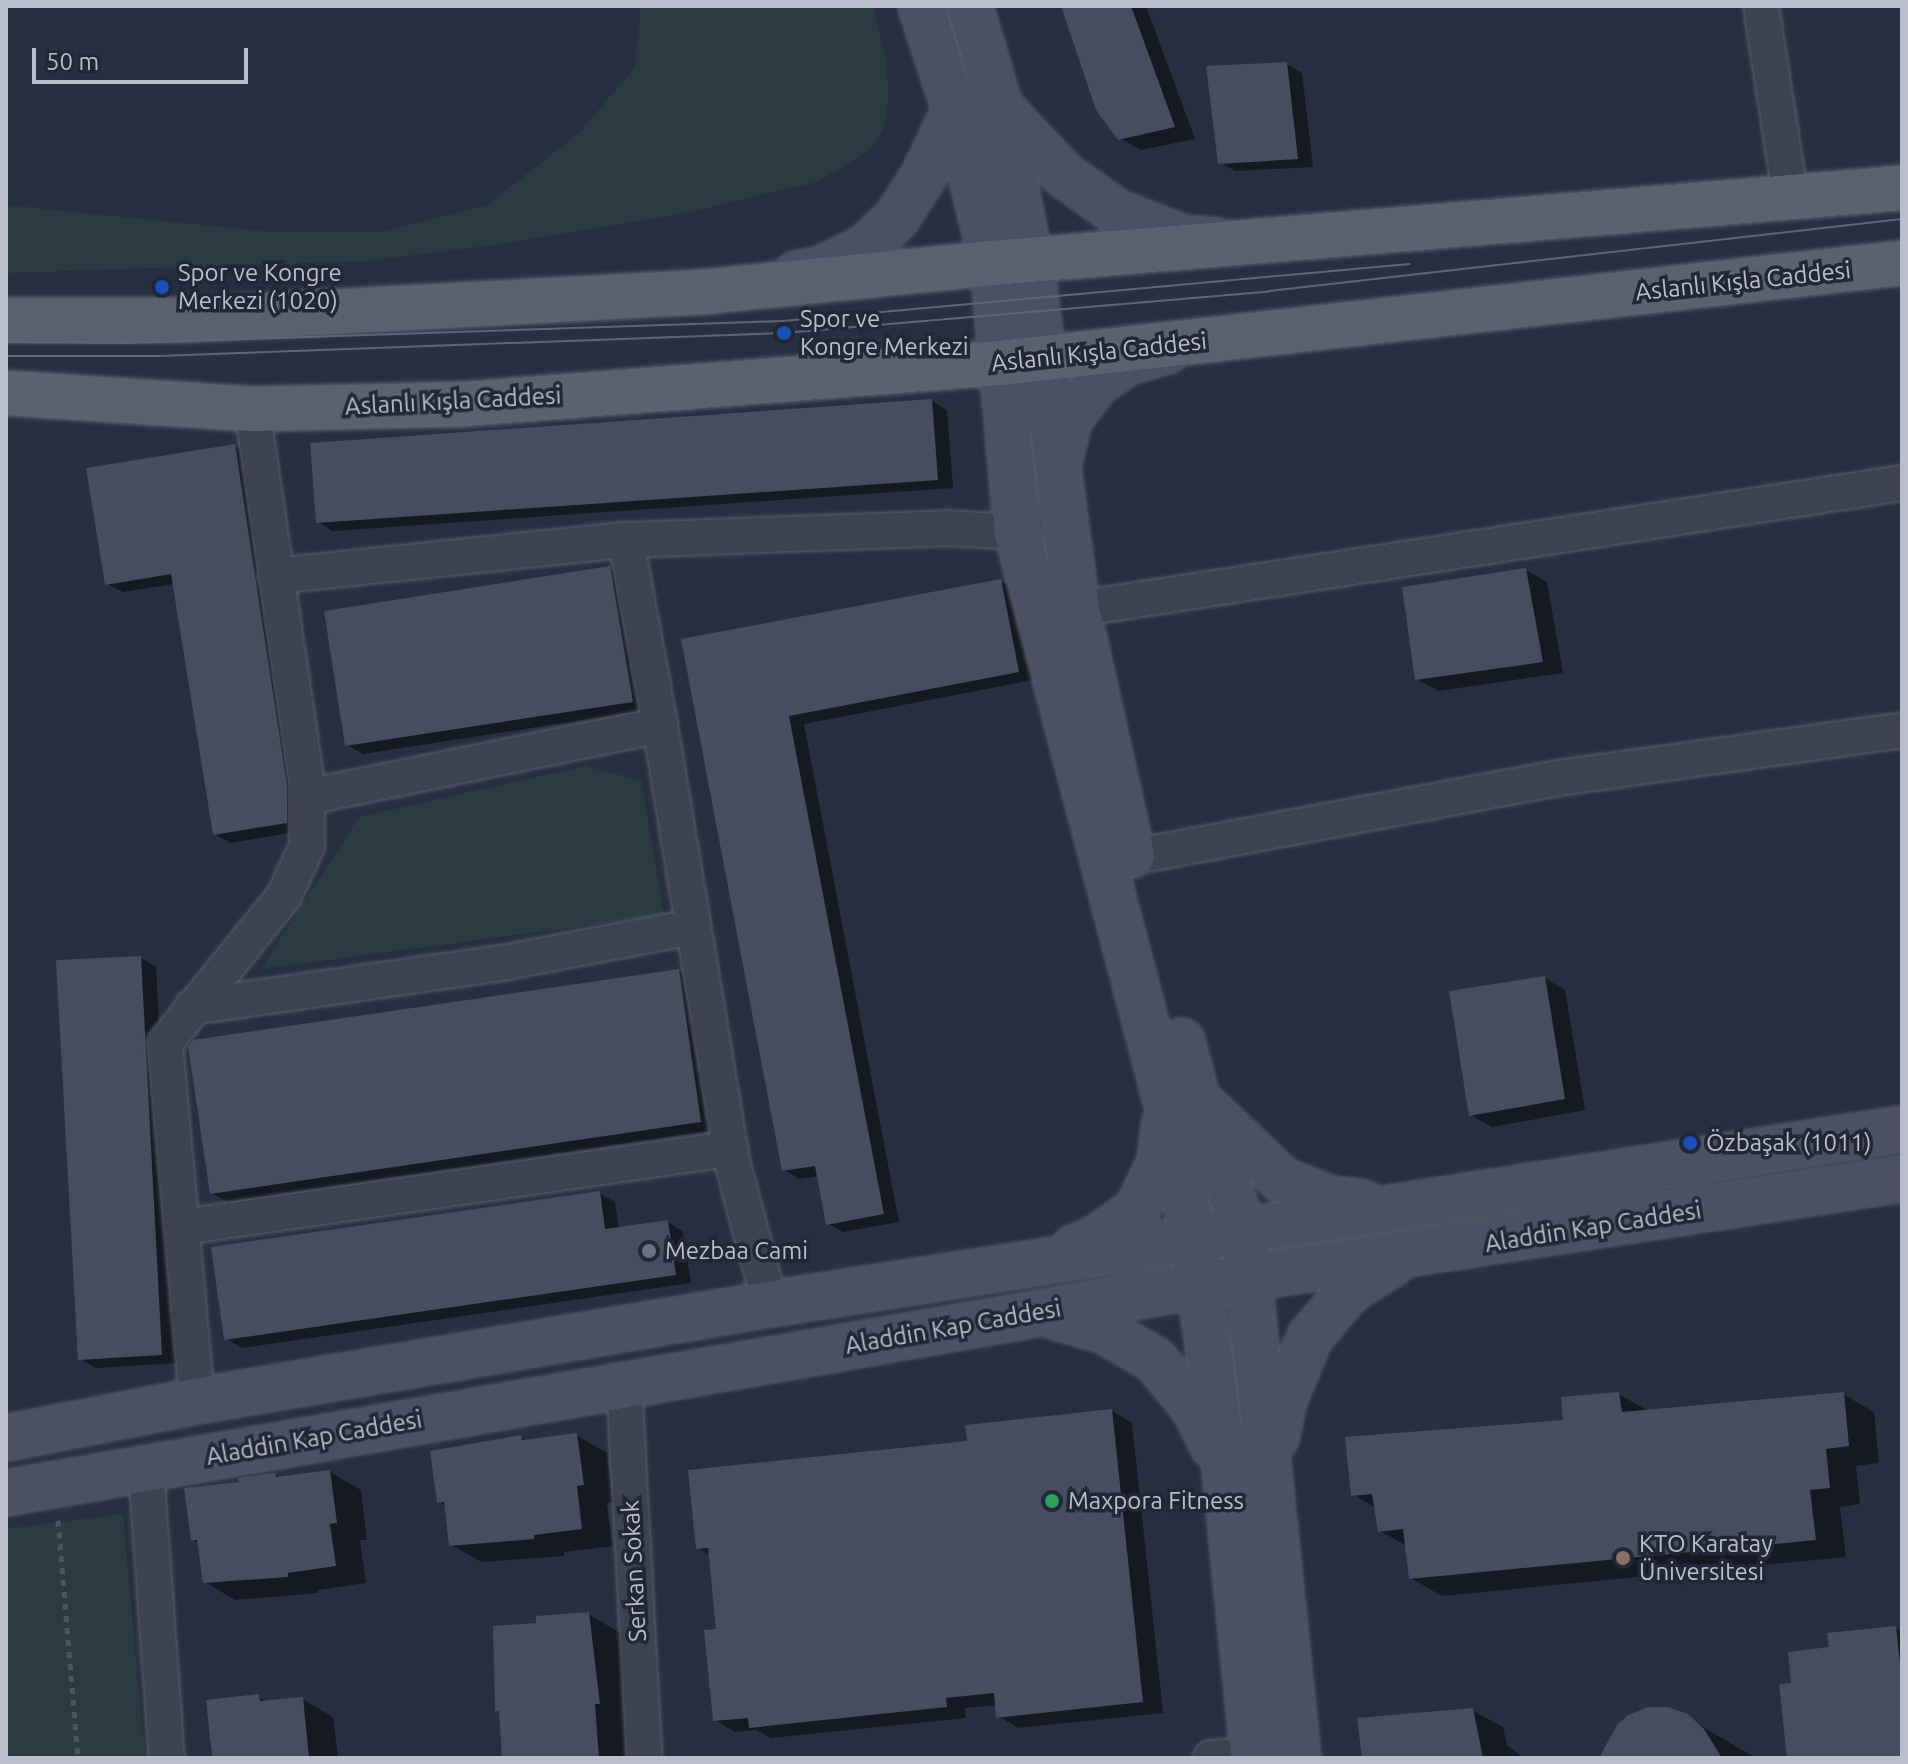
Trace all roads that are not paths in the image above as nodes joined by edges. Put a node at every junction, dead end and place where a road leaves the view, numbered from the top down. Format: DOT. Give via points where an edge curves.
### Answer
graph roads {
  1 [pos="921,6"];
  2 [pos="970,6"];
  3 [pos="1761,6"];
  4 [pos="1000,107"];
  5 [pos="955,110"];
  6 [pos="1902,188"];
  7 [pos="1791,199"];
  8 [pos="1245,242"];
  9 [pos="1012,262"];
  10 [pos="1902,263"];
  11 [pos="703,292"];
  12 [pos="6,320"];
  13 [pos="1193,343"];
  14 [pos="1020,361"];
  15 [pos="6,393"];
  16 [pos="252,409"];
  17 [pos="1056,471"];
  18 [pos="1902,483"];
  19 [pos="1017,532"];
  20 [pos="626,540"];
  21 [pos="275,576"];
  22 [pos="1077,609"];
  23 [pos="660,725"];
  24 [pos="1902,730"];
  25 [pos="307,797"];
  26 [pos="1132,857"];
  27 [pos="693,927"];
  28 [pos="192,1007"];
  29 [pos="1182,1101"];
  30 [pos="1902,1129"];
  31 [pos="729,1149"];
  32 [pos="1902,1179"];
  33 [pos="1399,1207"];
  34 [pos="182,1227"];
  35 [pos="1244,1230"];
  36 [pos="1193,1238"];
  37 [pos="1404,1256"];
  38 [pos="1032,1264"];
  39 [pos="1251,1278"];
  40 [pos="1201,1285"];
  41 [pos="770,1304"];
  42 [pos="1040,1313"];
  43 [pos="624,1383"];
  44 [pos="197,1401"];
  45 [pos="6,1438"];
  46 [pos="1271,1464"];
  47 [pos="146,1468"];
  48 [pos="1225,1470"];
  49 [pos="6,1493"];
  50 [pos="1240,1757"];
  51 [pos="167,1758"];
  52 [pos="644,1758"];
  53 [pos="1298,1758"];
  1 -- 5 [label="street"];
  2 -- 4 [label="street"];
  3 -- 7 [label="street"];
  4 -- 8 [label="street" via="1064,175 1118,213 1183,238"];
  4 -- 9 [label="street"];
  5 -- 9 [label="street"];
  5 -- 11 [label="street" via="918,186 897,218 865,248 821,269"];
  6 -- 7 [label="main road"];
  7 -- 8 [label="main road"];
  8 -- 9 [label="main road"];
  9 -- 11 [label="main road"];
  9 -- 14 [label="street"];
  10 -- 13 [label="main road, Aslanlı Kışla Caddesi"];
  11 -- 12 [label="main road" via="182,320"];
  13 -- 14 [label="main road, Aslanlı Kışla Caddesi"];
  13 -- 17 [label="street" via="1127,362 1096,384 1070,418"];
  14 -- 16 [label="main road, Aslanlı Kışla Caddesi" via="465,404"];
  14 -- 17 [label="street"];
  14 -- 19 [label="street"];
  15 -- 16 [label="main road, Aslanlı Kışla Caddesi"];
  16 -- 21 [label="street"];
  17 -- 22 [label="street"];
  18 -- 22 [label="street"];
  19 -- 20 [label="street" via="947,528"];
  19 -- 29 [label="street"];
  20 -- 21 [label="street"];
  20 -- 23 [label="street"];
  21 -- 25 [label="street"];
  22 -- 26 [label="street"];
  23 -- 25 [label="street"];
  23 -- 27 [label="street"];
  24 -- 26 [label="street" via="1558,778"];
  25 -- 28 [label="street" via="307,846 284,896"];
  26 -- 29 [label="street"];
  27 -- 28 [label="street" via="507,962"];
  27 -- 31 [label="street"];
  28 -- 34 [label="street" via="165,1043"];
  29 -- 33 [label="street" via="1282,1180 1331,1199"];
  29 -- 35 [label="street"];
  29 -- 36 [label="street"];
  29 -- 38 [label="street" via="1137,1210 1092,1241"];
  30 -- 33 [label="street, Aladdin Kap Caddesi"];
  31 -- 34 [label="street"];
  31 -- 41 [label="street"];
  32 -- 37 [label="street, Aladdin Kap Caddesi"];
  33 -- 35 [label="street, Aladdin Kap Caddesi"];
  34 -- 44 [label="street"];
  35 -- 36 [label="street, Aladdin Kap Caddesi"];
  35 -- 39 [label="street"];
  36 -- 38 [label="street, Aladdin Kap Caddesi"];
  36 -- 40 [label="street"];
  37 -- 39 [label="street, Aladdin Kap Caddesi"];
  37 -- 46 [label="street" via="1350,1290 1310,1337 1284,1400"];
  38 -- 41 [label="street, Aladdin Kap Caddesi"];
  39 -- 40 [label="street, Aladdin Kap Caddesi"];
  39 -- 46 [label="street"];
  40 -- 42 [label="street, Aladdin Kap Caddesi"];
  40 -- 48 [label="street"];
  41 -- 44 [label="street, Aladdin Kap Caddesi"];
  42 -- 43 [label="street, Aladdin Kap Caddesi"];
  42 -- 48 [label="street" via="1103,1330 1155,1360 1195,1409"];
  43 -- 47 [label="street, Aladdin Kap Caddesi"];
  43 -- 52 [label="street, Serkan Sokak"];
  44 -- 45 [label="street, Aladdin Kap Caddesi"];
  46 -- 53 [label="street"];
  47 -- 49 [label="street, Aladdin Kap Caddesi"];
  47 -- 51 [label="street"];
  48 -- 50 [label="street"];
}
